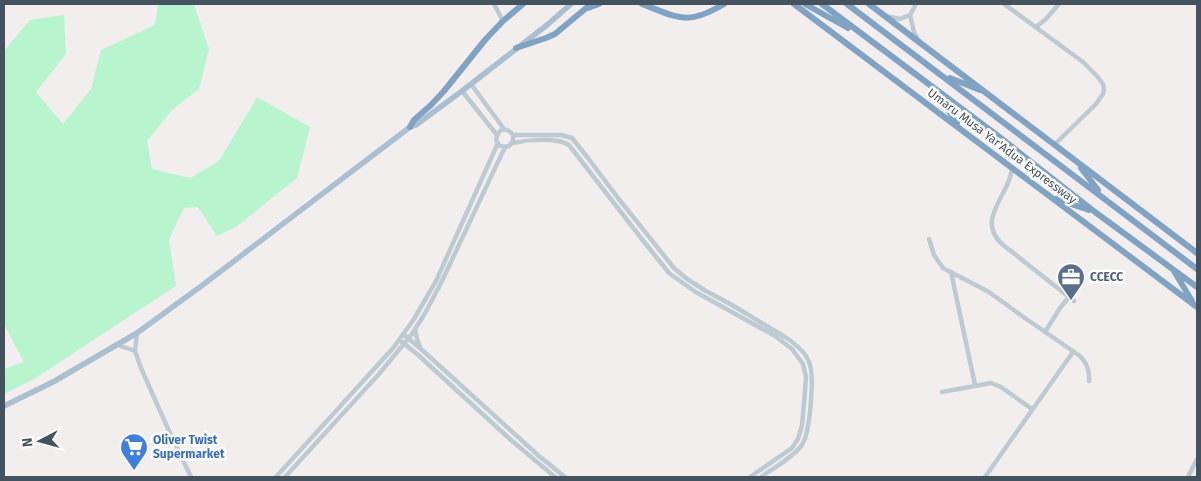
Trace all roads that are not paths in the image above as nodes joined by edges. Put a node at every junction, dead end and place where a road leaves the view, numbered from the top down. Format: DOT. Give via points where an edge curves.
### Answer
graph roads {
  1 [pos="494,4"];
  2 [pos="523,4"];
  3 [pos="571,4"];
  4 [pos="591,4"];
  5 [pos="599,4"];
  6 [pos="642,4"];
  7 [pos="724,4"];
  8 [pos="794,4"];
  9 [pos="806,4"];
  10 [pos="822,4"];
  11 [pos="847,4"];
  12 [pos="855,4"];
  13 [pos="869,4"];
  14 [pos="916,4"];
  15 [pos="1004,4"];
  16 [pos="1059,4"];
  17 [pos="584,10"];
  18 [pos="910,15"];
  19 [pos="863,16"];
  20 [pos="884,16"];
  21 [pos="502,21"];
  22 [pos="1036,28"];
  23 [pos="857,31"];
  24 [pos="920,42"];
  25 [pos="516,48"];
  26 [pos="940,74"];
  27 [pos="471,84"];
  28 [pos="933,89"];
  29 [pos="462,91"];
  30 [pos="988,94"];
  31 [pos="410,127"];
  32 [pos="961,128"];
  33 [pos="504,130"];
  34 [pos="513,135"];
  35 [pos="497,136"];
  36 [pos="512,143"];
  37 [pos="498,144"];
  38 [pos="1054,145"];
  39 [pos="505,147"];
  40 [pos="588,158"];
  41 [pos="583,162"];
  42 [pos="1077,162"];
  43 [pos="1013,168"];
  44 [pos="475,197"];
  45 [pos="1050,197"];
  46 [pos="1103,197"];
  47 [pos="618,198"];
  48 [pos="480,199"];
  49 [pos="612,202"];
  50 [pos="1095,212"];
  51 [pos="646,234"];
  52 [pos="641,238"];
  53 [pos="929,239"];
  54 [pos="1197,253"];
  55 [pos="1180,256"];
  56 [pos="1197,262"];
  57 [pos="1172,268"];
  58 [pos="1197,269"];
  59 [pos="951,272"];
  60 [pos="1197,287"];
  61 [pos="1068,297"];
  62 [pos="1074,301"];
  63 [pos="1196,306"];
  64 [pos="415,329"];
  65 [pos="1045,332"];
  66 [pos="137,333"];
  67 [pos="403,334"];
  68 [pos="409,338"];
  69 [pos="399,339"];
  70 [pos="404,343"];
  71 [pos="118,345"];
  72 [pos="421,349"];
  73 [pos="400,350"];
  74 [pos="413,350"];
  75 [pos="801,350"];
  76 [pos="135,352"];
  77 [pos="1072,352"];
  78 [pos="797,355"];
  79 [pos="1089,381"];
  80 [pos="975,385"];
  81 [pos="942,392"];
  82 [pos="4,406"];
  83 [pos="1032,409"];
  84 [pos="1197,459"];
  85 [pos="192,477"];
  86 [pos="276,477"];
  87 [pos="285,477"];
  88 [pos="555,477"];
  89 [pos="565,477"];
  90 [pos="750,477"];
  91 [pos="761,477"];
  92 [pos="985,477"];
  93 [pos="1188,477"];
  1 -- 21 [label="street"];
  2 -- 21 [label="highway"];
  3 -- 25 [label="main road"];
  4 -- 17 [label="highway"];
  5 -- 17 [label="highway"];
  6 -- 7 [label="highway" via="671,16 686,18 701,16"];
  8 -- 32 [label="highway, Umaru Musa Yar'Adua Expressway"];
  9 -- 23 [label="highway"];
  10 -- 23 [label="highway, Umaru Musa Yar'Adua Expressway"];
  11 -- 19 [label="highway, Umaru Musa Yar'Adua Expressway"];
  12 -- 19 [label="highway"];
  13 -- 20 [label="highway"];
  14 -- 18 [label="street"];
  15 -- 22 [label="street"];
  16 -- 22 [label="street"];
  17 -- 25 [label="highway" via="555,34"];
  18 -- 20 [label="street" via="900,19"];
  18 -- 24 [label="street"];
  19 -- 26 [label="highway, Umaru Musa Yar'Adua Expressway"];
  20 -- 24 [label="highway"];
  21 -- 31 [label="highway"];
  22 -- 38 [label="street" via="1083,62 1101,80 1104,90 1096,104"];
  23 -- 28 [label="highway, Umaru Musa Yar'Adua Expressway"];
  24 -- 30 [label="highway"];
  25 -- 27 [label="main road"];
  26 -- 30 [label="highway"];
  26 -- 46 [label="highway, Umaru Musa Yar'Adua Expressway"];
  27 -- 29 [label="main road"];
  27 -- 33 [label="street"];
  28 -- 32 [label="highway"];
  28 -- 50 [label="highway, Umaru Musa Yar'Adua Expressway"];
  29 -- 31 [label="main road"];
  29 -- 35 [label="street"];
  30 -- 38 [label="highway"];
  31 -- 66 [label="main road"];
  32 -- 43 [label="highway, Umaru Musa Yar'Adua Expressway"];
  33 -- 34 [label="street"];
  33 -- 35 [label="street"];
  34 -- 36 [label="street"];
  34 -- 40 [label="street" via="554,134 572,138"];
  35 -- 37 [label="street"];
  36 -- 39 [label="street"];
  36 -- 41 [label="street" via="565,143"];
  37 -- 39 [label="street"];
  37 -- 44 [label="street"];
  38 -- 42 [label="highway"];
  39 -- 48 [label="street"];
  40 -- 41 [label="street"];
  40 -- 47 [label="street"];
  41 -- 49 [label="street"];
  42 -- 46 [label="highway"];
  42 -- 54 [label="highway"];
  43 -- 45 [label="highway, Umaru Musa Yar'Adua Expressway"];
  43 -- 61 [label="street" via="992,218 994,235"];
  44 -- 48 [label="street"];
  44 -- 67 [label="street" via="436,281"];
  45 -- 50 [label="highway"];
  45 -- 63 [label="highway, Umaru Musa Yar'Adua Expressway"];
  46 -- 55 [label="highway, Umaru Musa Yar'Adua Expressway"];
  47 -- 49 [label="street"];
  47 -- 51 [label="street"];
  48 -- 64 [label="street" via="441,283"];
  49 -- 52 [label="street"];
  50 -- 57 [label="highway, Umaru Musa Yar'Adua Expressway"];
  51 -- 52 [label="street"];
  51 -- 75 [label="street" via="680,274 793,342"];
  52 -- 78 [label="street" via="669,273 694,291 775,336"];
  53 -- 59 [label="street" via="938,262"];
  55 -- 56 [label="highway"];
  55 -- 58 [label="highway, Umaru Musa Yar'Adua Expressway"];
  57 -- 60 [label="highway, Umaru Musa Yar'Adua Expressway"];
  57 -- 63 [label="highway"];
  59 -- 65 [label="street" via="989,292"];
  59 -- 80 [label="street"];
  61 -- 62 [label="street"];
  61 -- 65 [label="street"];
  64 -- 68 [label="street"];
  64 -- 72 [label="street"];
  65 -- 77 [label="street"];
  66 -- 71 [label="main road"];
  66 -- 76 [label="street"];
  67 -- 68 [label="street"];
  67 -- 69 [label="street"];
  68 -- 70 [label="street"];
  68 -- 72 [label="street"];
  69 -- 70 [label="street"];
  69 -- 86 [label="street"];
  70 -- 73 [label="street"];
  70 -- 74 [label="street"];
  71 -- 76 [label="street"];
  71 -- 82 [label="main road"];
  72 -- 89 [label="street"];
  73 -- 74 [label="street"];
  73 -- 87 [label="street"];
  74 -- 88 [label="street"];
  75 -- 78 [label="street"];
  75 -- 91 [label="street" via="809,362 811,376 808,426 803,444"];
  76 -- 85 [label="street"];
  77 -- 79 [label="street" via="1086,364"];
  77 -- 83 [label="street"];
  78 -- 90 [label="street" via="806,377 798,439 792,448"];
  80 -- 81 [label="street"];
  80 -- 83 [label="street" via="994,383"];
  83 -- 92 [label="street"];
  84 -- 93 [label="street"];
}
